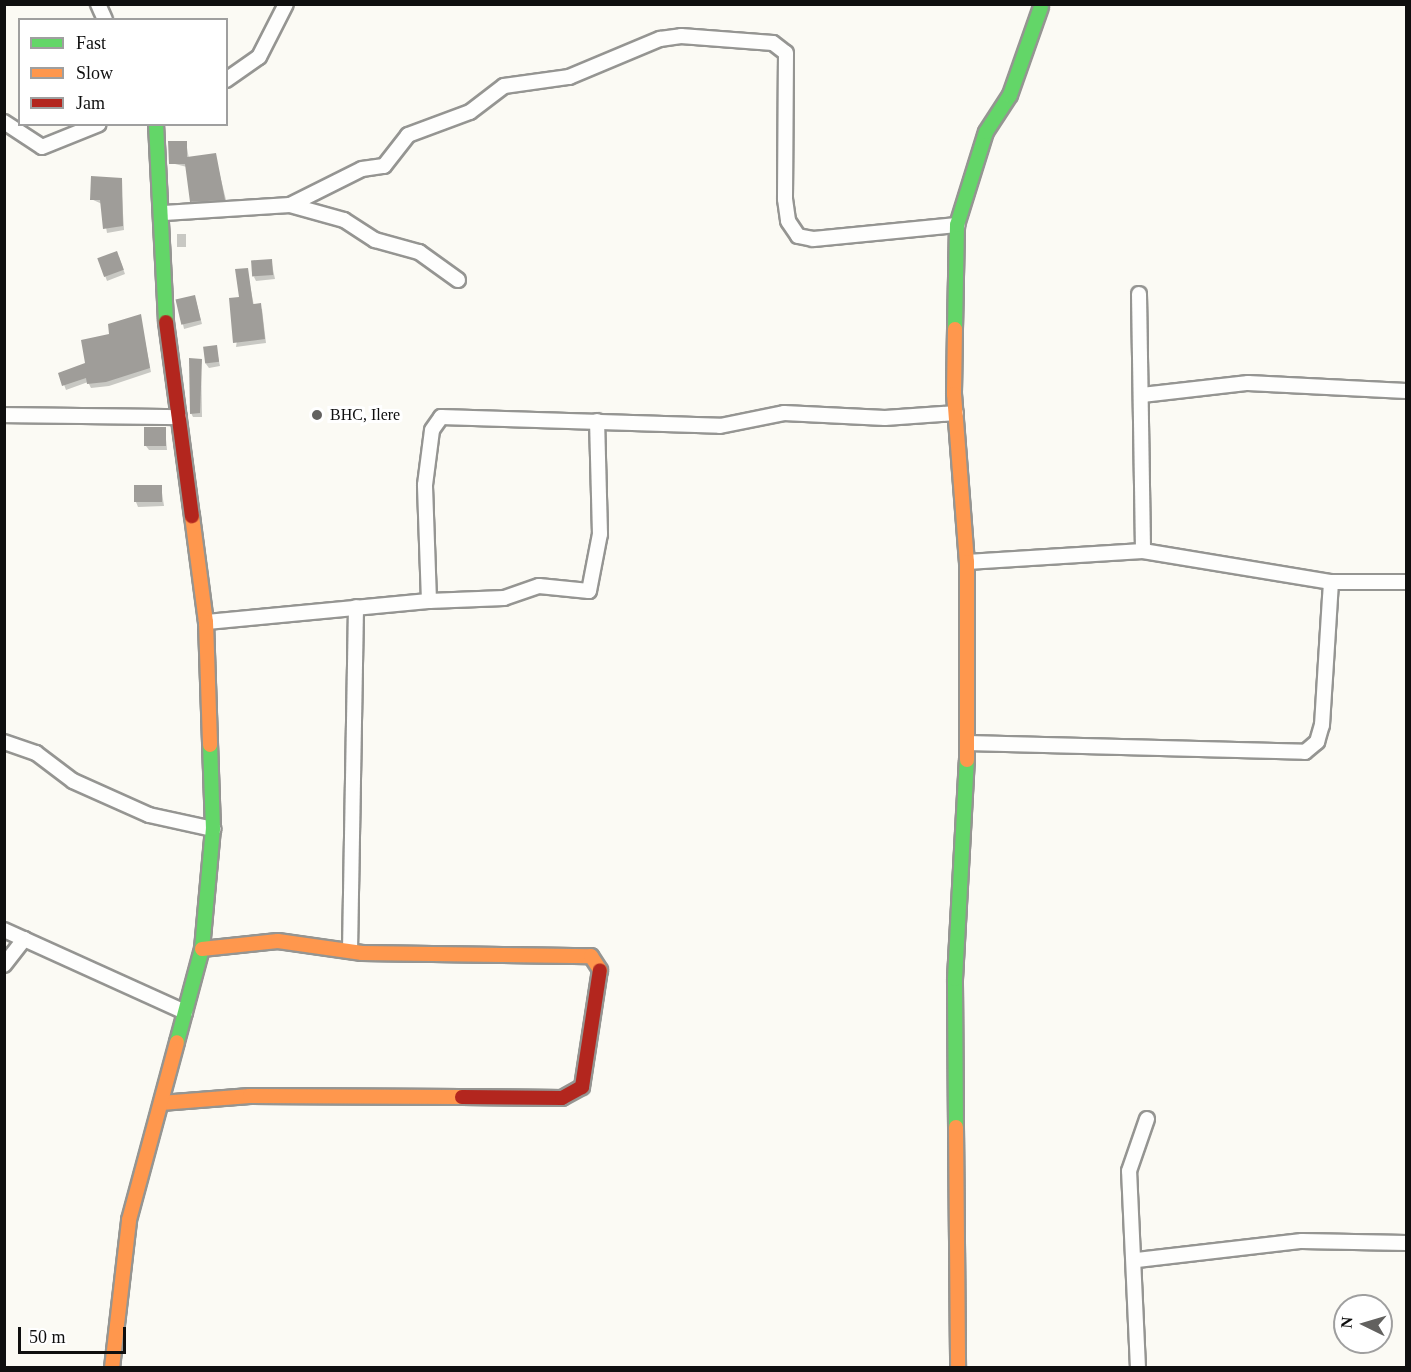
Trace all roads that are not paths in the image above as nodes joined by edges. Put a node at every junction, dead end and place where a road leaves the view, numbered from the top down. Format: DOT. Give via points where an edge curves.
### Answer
graph roads {
  1 [pos="98,4"];
  2 [pos="286,4"];
  3 [pos="1041,7"];
  4 [pos="104,18"];
  5 [pos="228,79"];
  6 [pos="4,122"];
  7 [pos="94,126"];
  8 [pos="156,126"];
  9 [pos="290,205"];
  10 [pos="164,213"];
  11 [pos="957,225"];
  12 [pos="459,280"];
  13 [pos="1139,294"];
  14 [pos="1407,391"];
  15 [pos="1142,395"];
  16 [pos="956,413"];
  17 [pos="4,415"];
  18 [pos="179,417"];
  19 [pos="597,421"];
  20 [pos="1143,551"];
  21 [pos="967,562"];
  22 [pos="1331,582"];
  23 [pos="1407,582"];
  24 [pos="429,601"];
  25 [pos="356,608"];
  26 [pos="206,622"];
  27 [pos="4,742"];
  28 [pos="967,743"];
  29 [pos="213,829"];
  30 [pos="4,930"];
  31 [pos="24,939"];
  32 [pos="202,949"];
  33 [pos="350,951"];
  34 [pos="4,965"];
  35 [pos="185,1012"];
  36 [pos="161,1103"];
  37 [pos="1147,1119"];
  38 [pos="1407,1243"];
  39 [pos="1137,1260"];
  40 [pos="112,1368"];
  41 [pos="958,1368"];
  42 [pos="1138,1368"];
  1 -- 4 [label="street"];
  2 -- 5 [label="street" via="259,57"];
  3 -- 11 [label="street" via="1010,95 986,132"];
  6 -- 7 [label="street" via="42,147"];
  8 -- 10 [label="street"];
  9 -- 10 [label="street"];
  9 -- 11 [label="street" via="362,169 384,166 408,135 470,112 504,86 569,76 660,39 681,36 773,43 786,53 785,199 788,221 798,236 813,239"];
  9 -- 12 [label="street" via="344,220 375,240 419,252"];
  10 -- 18 [label="street" via="166,322"];
  11 -- 16 [label="street"];
  13 -- 15 [label="street"];
  14 -- 15 [label="street" via="1248,382"];
  15 -- 20 [label="street"];
  16 -- 19 [label="street" via="872,418 784,413 720,426"];
  16 -- 21 [label="street"];
  17 -- 18 [label="street"];
  18 -- 26 [label="street"];
  19 -- 24 [label="street" via="600,534 589,591 539,586 504,598"];
  19 -- 24 [label="street" via="449,415 437,421 425,484"];
  20 -- 21 [label="street"];
  20 -- 22 [label="street"];
  21 -- 28 [label="street"];
  22 -- 23 [label="street"];
  22 -- 28 [label="street" via="1322,725 1317,742 1305,752"];
  24 -- 25 [label="street"];
  25 -- 26 [label="street"];
  25 -- 33 [label="street"];
  26 -- 29 [label="street"];
  27 -- 29 [label="street" via="36,753 73,780 148,815"];
  28 -- 41 [label="street" via="953,1119"];
  29 -- 32 [label="street"];
  30 -- 31 [label="street"];
  31 -- 34 [label="street"];
  31 -- 35 [label="street"];
  32 -- 33 [label="street" via="278,941"];
  32 -- 35 [label="street"];
  33 -- 36 [label="street" via="543,952 597,959 601,972 582,1087 562,1098 250,1096"];
  35 -- 36 [label="street"];
  36 -- 40 [label="street" via="129,1220"];
  37 -- 39 [label="street" via="1130,1171"];
  38 -- 39 [label="street" via="1302,1241"];
  39 -- 42 [label="street"];
}
